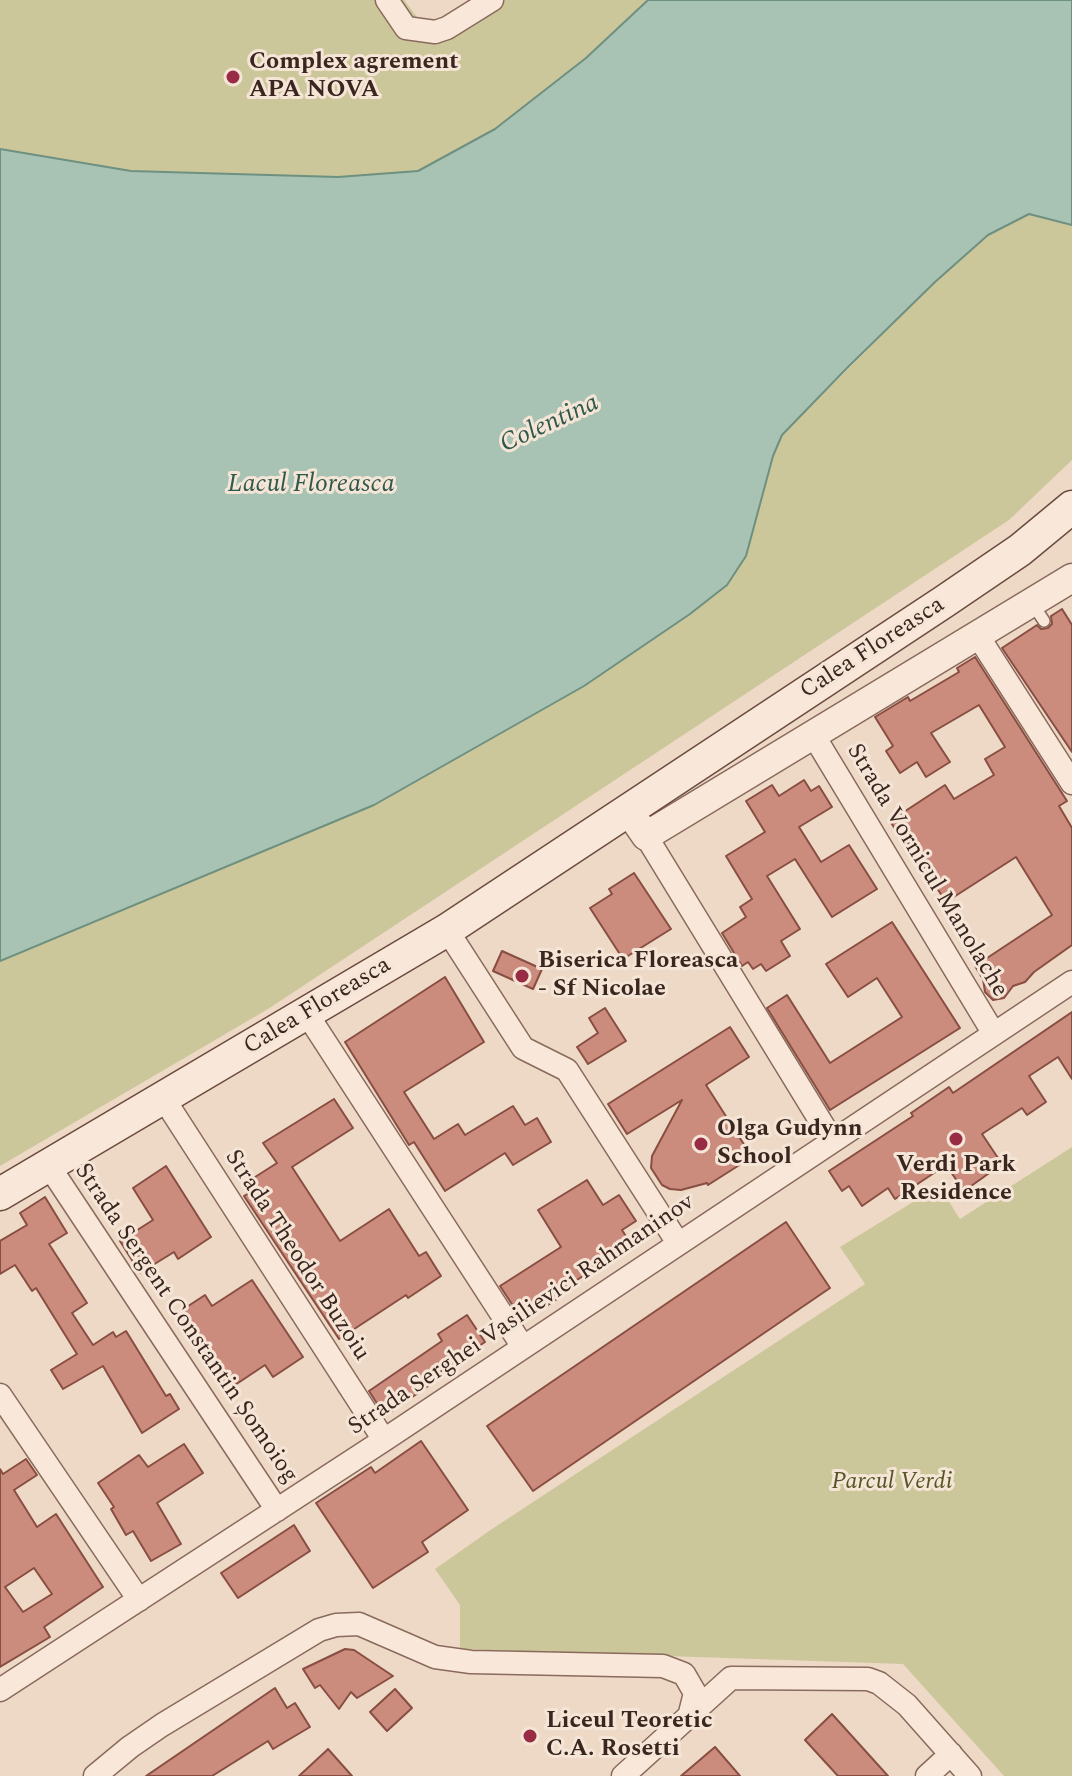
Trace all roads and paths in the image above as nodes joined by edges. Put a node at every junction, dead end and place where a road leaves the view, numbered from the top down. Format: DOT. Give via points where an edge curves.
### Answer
graph roads {
  1 [pos="387,0"];
  2 [pos="492,0"];
  3 [pos="1072,507"];
  4 [pos="1072,578"];
  5 [pos="978,636"];
  6 [pos="814,736"];
  7 [pos="1072,783"];
  8 [pos="646,818"];
  9 [pos="447,930"];
  10 [pos="1072,982"];
  11 [pos="307,1014"];
  12 [pos="994,1034"];
  13 [pos="164,1099"];
  14 [pos="832,1140"];
  15 [pos="49,1166"];
  16 [pos="0,1194"];
  17 [pos="678,1243"];
  18 [pos="523,1347"];
  19 [pos="0,1395"];
  20 [pos="384,1440"];
  21 [pos="277,1510"];
  22 [pos="139,1600"];
  23 [pos="0,1690"];
  24 [pos="690,1713"];
  25 [pos="951,1754"];
  26 [pos="95,1776"];
  27 [pos="623,1776"];
  28 [pos="927,1776"];
  29 [pos="970,1776"];
  1 -- 2 [label="street" via="406,28 435,32"];
  3 -- 8 [label="main road, Calea Floreasca"];
  4 -- 5 [label="street, Calea Floreasca" via="1038,612"];
  5 -- 6 [label="street, Calea Floreasca"];
  5 -- 7 [label="street"];
  6 -- 8 [label="street, Calea Floreasca"];
  6 -- 12 [label="street, Strada Vornicul Manolache"];
  8 -- 9 [label="main road, Calea Floreasca"];
  8 -- 14 [label="street"];
  9 -- 11 [label="main road, Calea Floreasca"];
  9 -- 17 [label="street" via="523,1048 567,1070"];
  10 -- 12 [label="street, Strada Serghei Vasilievici Rahmaninov"];
  11 -- 13 [label="main road, Calea Floreasca"];
  11 -- 18 [label="street"];
  12 -- 14 [label="street, Strada Serghei Vasilievici Rahmaninov"];
  13 -- 15 [label="main road, Calea Floreasca"];
  13 -- 20 [label="street, Strada Theodor Buzoiu"];
  14 -- 17 [label="street, Strada Serghei Vasilievici Rahmaninov"];
  15 -- 16 [label="main road, Calea Floreasca"];
  15 -- 21 [label="street, Strada Sergent Constantin Șomoiog"];
  17 -- 18 [label="street, Strada Serghei Vasilievici Rahmaninov"];
  18 -- 20 [label="street, Strada Serghei Vasilievici Rahmaninov"];
  19 -- 22 [label="street"];
  20 -- 21 [label="street, Strada Serghei Vasilievici Rahmaninov"];
  21 -- 22 [label="street, Strada Serghei Vasilievici Rahmaninov"];
  22 -- 23 [label="street, Strada Serghei Vasilievici Rahmaninov"];
  24 -- 25 [label="street" via="731,1678 868,1679 888,1688"];
  24 -- 26 [label="street" via="695,1693 684,1674 663,1666 471,1662 435,1657 359,1624 336,1625 319,1630 162,1725"];
  24 -- 27 [label="street"];
  25 -- 28 [label="street"];
  25 -- 29 [label="street"];
}
